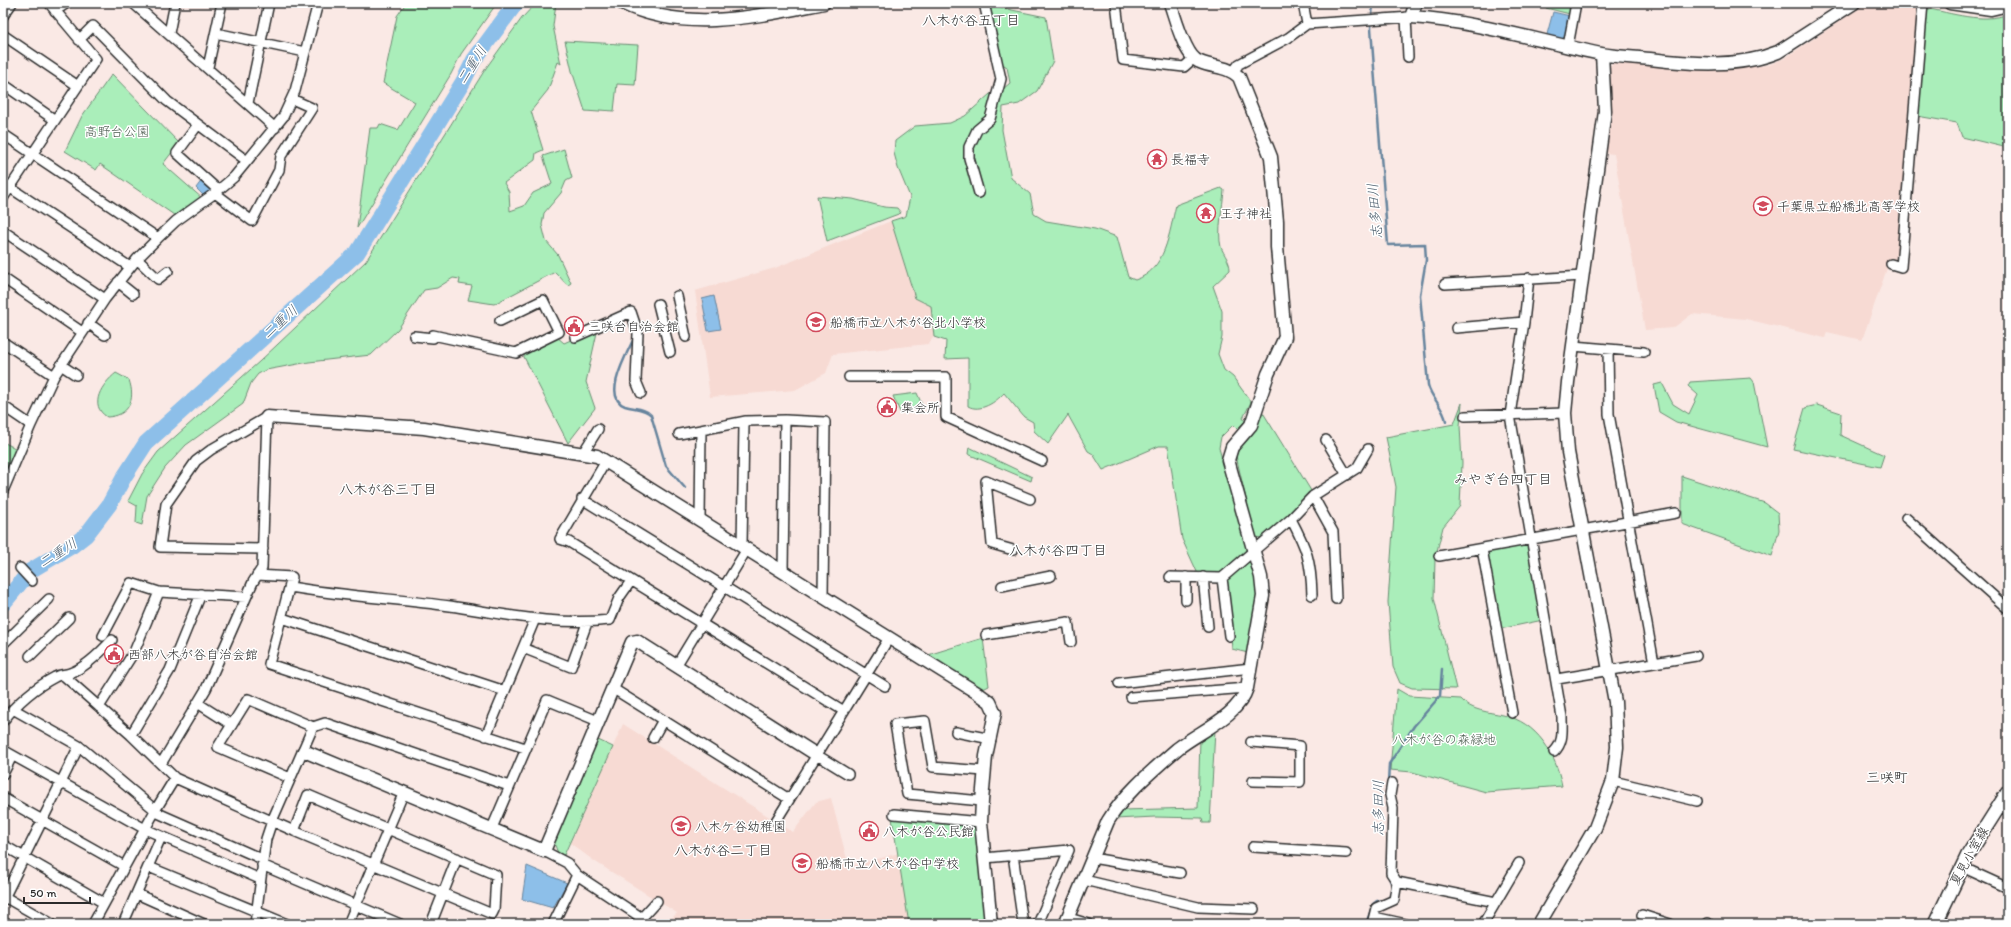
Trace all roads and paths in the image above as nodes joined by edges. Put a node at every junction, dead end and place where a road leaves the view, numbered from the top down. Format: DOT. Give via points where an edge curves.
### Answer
graph roads {
  1 [pos="12,3"];
  2 [pos="49,3"];
  3 [pos="67,3"];
  4 [pos="133,3"];
  5 [pos="175,3"];
  6 [pos="222,3"];
  7 [pos="269,3"];
  8 [pos="318,3"];
  9 [pos="622,3"];
  10 [pos="824,3"];
  11 [pos="984,3"];
  12 [pos="1116,3"];
  13 [pos="1170,3"];
  14 [pos="1304,3"];
  15 [pos="1416,3"];
  16 [pos="1576,3"];
  17 [pos="1854,3"];
  18 [pos="1923,3"];
  19 [pos="1950,3"];
  20 [pos="2008,5"];
  21 [pos="55,11"];
  22 [pos="3,16"];
  23 [pos="1408,17"];
  24 [pos="1307,24"];
  25 [pos="169,33"];
  26 [pos="216,33"];
  27 [pos="3,35"];
  28 [pos="79,40"];
  29 [pos="260,42"];
  30 [pos="1568,46"];
  31 [pos="305,52"];
  32 [pos="1602,54"];
  33 [pos="1408,57"];
  34 [pos="1193,59"];
  35 [pos="208,68"];
  36 [pos="1233,72"];
  37 [pos="3,84"];
  38 [pos="78,86"];
  39 [pos="292,99"];
  40 [pos="248,103"];
  41 [pos="55,120"];
  42 [pos="197,126"];
  43 [pos="275,128"];
  44 [pos="3,134"];
  45 [pos="32,154"];
  46 [pos="247,161"];
  47 [pos="6,185"];
  48 [pos="217,192"];
  49 [pos="979,193"];
  50 [pos="3,198"];
  51 [pos="3,230"];
  52 [pos="158,238"];
  53 [pos="137,259"];
  54 [pos="1891,264"];
  55 [pos="130,267"];
  56 [pos="168,271"];
  57 [pos="1583,276"];
  58 [pos="3,278"];
  59 [pos="1529,278"];
  60 [pos="118,282"];
  61 [pos="1445,284"];
  62 [pos="133,294"];
  63 [pos="677,296"];
  64 [pos="105,299"];
  65 [pos="658,304"];
  66 [pos="500,321"];
  67 [pos="1524,322"];
  68 [pos="88,323"];
  69 [pos="1456,328"];
  70 [pos="82,332"];
  71 [pos="105,335"];
  72 [pos="414,336"];
  73 [pos="575,337"];
  74 [pos="686,337"];
  75 [pos="3,342"];
  76 [pos="1573,346"];
  77 [pos="1608,349"];
  78 [pos="670,352"];
  79 [pos="1644,352"];
  80 [pos="61,365"];
  81 [pos="76,375"];
  82 [pos="54,376"];
  83 [pos="849,377"];
  84 [pos="641,393"];
  85 [pos="3,406"];
  86 [pos="1566,413"];
  87 [pos="1510,415"];
  88 [pos="267,416"];
  89 [pos="1465,416"];
  90 [pos="785,420"];
  91 [pos="746,421"];
  92 [pos="31,425"];
  93 [pos="598,428"];
  94 [pos="701,430"];
  95 [pos="679,434"];
  96 [pos="1326,440"];
  97 [pos="1368,449"];
  98 [pos="583,453"];
  99 [pos="606,461"];
  100 [pos="1042,461"];
  101 [pos="1347,475"];
  102 [pos="5,480"];
  103 [pos="3,491"];
  104 [pos="1313,496"];
  105 [pos="582,499"];
  106 [pos="1030,499"];
  107 [pos="1676,513"];
  108 [pos="1906,518"];
  109 [pos="1291,519"];
  110 [pos="700,520"];
  111 [pos="1628,522"];
  112 [pos="1583,530"];
  113 [pos="1531,539"];
  114 [pos="744,547"];
  115 [pos="263,548"];
  116 [pos="1482,548"];
  117 [pos="1012,550"];
  118 [pos="1253,550"];
  119 [pos="1439,556"];
  120 [pos="20,568"];
  121 [pos="782,571"];
  122 [pos="257,575"];
  123 [pos="1051,576"];
  124 [pos="1170,577"];
  125 [pos="1186,577"];
  126 [pos="1203,577"];
  127 [pos="1222,578"];
  128 [pos="631,580"];
  129 [pos="32,581"];
  130 [pos="1002,586"];
  131 [pos="290,587"];
  132 [pos="724,587"];
  133 [pos="158,592"];
  134 [pos="202,594"];
  135 [pos="1312,595"];
  136 [pos="246,597"];
  137 [pos="823,597"];
  138 [pos="49,599"];
  139 [pos="1336,599"];
  140 [pos="1186,600"];
  141 [pos="2008,609"];
  142 [pos="69,618"];
  143 [pos="282,618"];
  144 [pos="535,619"];
  145 [pos="586,623"];
  146 [pos="702,624"];
  147 [pos="1208,627"];
  148 [pos="986,635"];
  149 [pos="103,636"];
  150 [pos="1229,636"];
  151 [pos="889,638"];
  152 [pos="112,640"];
  153 [pos="1071,642"];
  154 [pos="4,643"];
  155 [pos="523,648"];
  156 [pos="30,656"];
  157 [pos="1696,656"];
  158 [pos="1654,663"];
  159 [pos="676,666"];
  160 [pos="1251,668"];
  161 [pos="1608,671"];
  162 [pos="63,675"];
  163 [pos="866,675"];
  164 [pos="1557,679"];
  165 [pos="1119,683"];
  166 [pos="885,686"];
  167 [pos="612,688"];
  168 [pos="1247,688"];
  169 [pos="505,691"];
  170 [pos="1131,697"];
  171 [pos="199,704"];
  172 [pos="99,707"];
  173 [pos="13,709"];
  174 [pos="844,711"];
  175 [pos="1512,713"];
  176 [pos="663,720"];
  177 [pos="3,721"];
  178 [pos="598,721"];
  179 [pos="232,725"];
  180 [pos="313,728"];
  181 [pos="956,732"];
  182 [pos="131,736"];
  183 [pos="486,736"];
  184 [pos="653,738"];
  185 [pos="991,739"];
  186 [pos="1251,742"];
  187 [pos="79,746"];
  188 [pos="525,748"];
  189 [pos="3,750"];
  190 [pos="304,751"];
  191 [pos="1554,752"];
  192 [pos="817,755"];
  193 [pos="12,756"];
  194 [pos="161,764"];
  195 [pos="984,771"];
  196 [pos="3,774"];
  197 [pos="848,774"];
  198 [pos="175,778"];
  199 [pos="290,778"];
  200 [pos="1253,781"];
  201 [pos="1613,781"];
  202 [pos="60,782"];
  203 [pos="1392,783"];
  204 [pos="509,786"];
  205 [pos="404,792"];
  206 [pos="2008,792"];
  207 [pos="3,798"];
  208 [pos="790,799"];
  209 [pos="982,801"];
  210 [pos="1698,801"];
  211 [pos="156,809"];
  212 [pos="894,814"];
  213 [pos="43,820"];
  214 [pos="272,821"];
  215 [pos="776,821"];
  216 [pos="981,822"];
  217 [pos="389,828"];
  218 [pos="492,828"];
  219 [pos="145,829"];
  220 [pos="294,831"];
  221 [pos="161,837"];
  222 [pos="3,845"];
  223 [pos="1253,847"];
  224 [pos="544,851"];
  225 [pos="1346,853"];
  226 [pos="1013,855"];
  227 [pos="24,857"];
  228 [pos="457,858"];
  229 [pos="985,858"];
  230 [pos="1092,858"];
  231 [pos="262,862"];
  232 [pos="373,864"];
  233 [pos="1519,864"];
  234 [pos="124,866"];
  235 [pos="149,867"];
  236 [pos="1962,867"];
  237 [pos="1180,873"];
  238 [pos="577,875"];
  239 [pos="260,880"];
  240 [pos="1084,880"];
  241 [pos="1396,882"];
  242 [pos="2008,888"];
  243 [pos="443,893"];
  244 [pos="137,894"];
  245 [pos="4,898"];
  246 [pos="657,901"];
  247 [pos="1496,902"];
  248 [pos="104,904"];
  249 [pos="356,905"];
  250 [pos="1254,909"];
  251 [pos="256,912"];
  252 [pos="1642,915"];
  253 [pos="639,921"];
  254 [pos="1067,921"];
  255 [pos="1373,921"];
  256 [pos="52,924"];
  257 [pos="93,924"];
  258 [pos="123,924"];
  259 [pos="204,924"];
  260 [pos="255,924"];
  261 [pos="287,924"];
  262 [pos="348,924"];
  263 [pos="400,924"];
  264 [pos="431,924"];
  265 [pos="553,924"];
  266 [pos="990,924"];
  267 [pos="1023,924"];
  268 [pos="1090,924"];
  269 [pos="1406,924"];
  270 [pos="1483,924"];
  271 [pos="1539,924"];
  272 [pos="1670,924"];
  273 [pos="1935,924"];
  1 -- 22 [label="street"];
  2 -- 21 [label="street"];
  3 -- 21 [label="street"];
  4 -- 25 [label="street"];
  5 -- 25 [label="street"];
  6 -- 26 [label="street"];
  7 -- 29 [label="street"];
  8 -- 31 [label="street"];
  9 -- 10 [label="street" via="660,15 708,21"];
  11 -- 49 [label="street" via="1001,79 990,119 976,130 969,147 968,158"];
  12 -- 34 [label="street" via="1123,60 1184,67"];
  13 -- 34 [label="street"];
  14 -- 24 [label="street"];
  15 -- 23 [label="street"];
  16 -- 30 [label="street"];
  17 -- 32 [label="street" via="1778,52 1756,59 1708,63 1675,62"];
  18 -- 54 [label="street" via="1901,266"];
  19 -- 20 [label="street" via="1991,9"];
  21 -- 28 [label="street"];
  23 -- 24 [label="street"];
  23 -- 30 [label="street" via="1452,21"];
  23 -- 33 [label="street"];
  24 -- 36 [label="street" via="1288,38 1239,64"];
  25 -- 35 [label="street"];
  26 -- 29 [label="street"];
  26 -- 35 [label="street"];
  27 -- 38 [label="street"];
  28 -- 38 [label="street" via="96,59"];
  28 -- 42 [label="street" via="93,26 167,101"];
  29 -- 31 [label="street"];
  29 -- 40 [label="street"];
  30 -- 32 [label="street"];
  31 -- 39 [label="street"];
  32 -- 57 [label="street" via="1605,111"];
  34 -- 36 [label="street"];
  35 -- 40 [label="street"];
  36 -- 118 [label="street" via="1245,88 1271,157 1280,284 1286,326 1285,337 1268,374 1251,425 1229,453 1228,460"];
  37 -- 41 [label="street"];
  38 -- 41 [label="street"];
  39 -- 43 [label="street"];
  39 -- 48 [label="street" via="312,108 281,156 279,170 252,221"];
  40 -- 43 [label="street"];
  41 -- 45 [label="street"];
  42 -- 46 [label="street"];
  42 -- 48 [label="street" via="177,152"];
  43 -- 46 [label="street"];
  44 -- 45 [label="street"];
  45 -- 47 [label="street"];
  45 -- 52 [label="street"];
  46 -- 48 [label="street"];
  47 -- 50 [label="street"];
  47 -- 55 [label="street"];
  48 -- 52 [label="street" via="176,221"];
  51 -- 64 [label="street"];
  52 -- 53 [label="street"];
  53 -- 55 [label="street"];
  53 -- 56 [label="street" via="158,279"];
  55 -- 60 [label="street"];
  57 -- 59 [label="street"];
  57 -- 76 [label="street"];
  58 -- 70 [label="street"];
  59 -- 61 [label="street"];
  59 -- 67 [label="street"];
  60 -- 62 [label="street"];
  60 -- 64 [label="street"];
  63 -- 74 [label="street"];
  64 -- 68 [label="street"];
  65 -- 78 [label="street"];
  66 -- 72 [label="street" via="543,300 559,332 516,353 433,336"];
  67 -- 69 [label="street"];
  67 -- 87 [label="street"];
  68 -- 70 [label="street"];
  68 -- 71 [label="street"];
  70 -- 80 [label="street"];
  73 -- 84 [label="street" via="631,312 638,332 636,381"];
  75 -- 82 [label="street"];
  76 -- 77 [label="street"];
  76 -- 86 [label="street"];
  77 -- 79 [label="street"];
  77 -- 111 [label="street" via="1609,414"];
  80 -- 81 [label="street"];
  80 -- 82 [label="street"];
  82 -- 92 [label="street"];
  83 -- 100 [label="street" via="946,377 946,417"];
  85 -- 92 [label="street"];
  86 -- 87 [label="street"];
  86 -- 112 [label="street" via="1568,452"];
  87 -- 89 [label="street"];
  87 -- 113 [label="street"];
  88 -- 98 [label="street" via="424,428"];
  88 -- 115 [label="street"];
  88 -- 115 [label="street" via="196,461 166,504 160,547"];
  90 -- 91 [label="street"];
  90 -- 121 [label="street"];
  90 -- 137 [label="street" via="825,422"];
  91 -- 94 [label="street"];
  91 -- 114 [label="street"];
  92 -- 102 [label="street"];
  93 -- 98 [label="street"];
  94 -- 95 [label="street"];
  94 -- 110 [label="street"];
  96 -- 101 [label="street"];
  97 -- 101 [label="street" via="1361,464"];
  98 -- 99 [label="street"];
  99 -- 105 [label="street"];
  99 -- 110 [label="street"];
  101 -- 104 [label="street"];
  102 -- 103 [label="street"];
  104 -- 109 [label="street"];
  104 -- 139 [label="street" via="1333,532"];
  105 -- 128 [label="street" via="560,539"];
  105 -- 132 [label="street"];
  106 -- 117 [label="street" via="986,481 992,544"];
  107 -- 111 [label="street"];
  108 -- 141 [label="street"];
  109 -- 118 [label="street"];
  109 -- 135 [label="street" via="1305,545 1311,569"];
  110 -- 114 [label="street"];
  111 -- 112 [label="street"];
  111 -- 158 [label="street"];
  112 -- 113 [label="street"];
  112 -- 161 [label="street"];
  113 -- 116 [label="street"];
  113 -- 164 [label="street"];
  114 -- 121 [label="street"];
  114 -- 132 [label="street"];
  115 -- 122 [label="street" via="262,568"];
  116 -- 119 [label="street"];
  116 -- 175 [label="street"];
  118 -- 127 [label="street"];
  118 -- 160 [label="street" via="1263,596"];
  120 -- 129 [label="street"];
  121 -- 137 [label="street"];
  122 -- 131 [label="street" via="292,577"];
  122 -- 136 [label="street"];
  123 -- 130 [label="street"];
  124 -- 125 [label="street"];
  125 -- 126 [label="street"];
  125 -- 140 [label="street"];
  126 -- 127 [label="street"];
  126 -- 147 [label="street"];
  127 -- 150 [label="street"];
  128 -- 145 [label="street" via="619,598 610,620"];
  128 -- 146 [label="street"];
  131 -- 143 [label="street"];
  131 -- 144 [label="street"];
  132 -- 146 [label="street"];
  132 -- 163 [label="street"];
  133 -- 134 [label="street"];
  133 -- 149 [label="street" via="131,583"];
  133 -- 172 [label="street" via="134,652"];
  134 -- 136 [label="street"];
  134 -- 182 [label="street" via="170,670"];
  136 -- 171 [label="street"];
  137 -- 151 [label="street"];
  138 -- 154 [label="street"];
  142 -- 156 [label="street"];
  143 -- 169 [label="street"];
  143 -- 183 [label="street" via="269,664"];
  144 -- 145 [label="street"];
  144 -- 155 [label="street"];
  145 -- 155 [label="street" via="571,667"];
  146 -- 159 [label="street"];
  146 -- 174 [label="street"];
  148 -- 153 [label="street" via="1068,622"];
  151 -- 163 [label="street"];
  151 -- 185 [label="street" via="990,702 995,713"];
  152 -- 162 [label="street" via="103,650 74,671"];
  155 -- 169 [label="street"];
  157 -- 158 [label="street"];
  158 -- 161 [label="street"];
  159 -- 167 [label="street" via="637,641 632,642"];
  159 -- 192 [label="street"];
  160 -- 165 [label="street"];
  160 -- 168 [label="street"];
  161 -- 164 [label="street"];
  161 -- 201 [label="street" via="1617,727"];
  162 -- 172 [label="street"];
  162 -- 173 [label="street" via="44,684"];
  163 -- 166 [label="street"];
  163 -- 174 [label="street"];
  164 -- 191 [label="street" via="1562,739"];
  167 -- 176 [label="street"];
  167 -- 178 [label="street"];
  168 -- 170 [label="street"];
  168 -- 230 [label="street" via="1241,702 1178,748 1125,798 1108,822"];
  169 -- 183 [label="street"];
  171 -- 179 [label="street"];
  171 -- 194 [label="street"];
  172 -- 182 [label="street"];
  173 -- 177 [label="street"];
  173 -- 187 [label="street"];
  174 -- 192 [label="street"];
  176 -- 184 [label="street"];
  176 -- 208 [label="street"];
  178 -- 188 [label="street" via="547,700"];
  178 -- 224 [label="street"];
  179 -- 180 [label="street" via="248,699"];
  179 -- 199 [label="street" via="218,747"];
  180 -- 190 [label="street"];
  180 -- 204 [label="street" via="325,722"];
  181 -- 185 [label="street"];
  182 -- 194 [label="street"];
  183 -- 188 [label="street"];
  185 -- 195 [label="street"];
  186 -- 200 [label="street" via="1300,746 1300,782"];
  187 -- 202 [label="street"];
  187 -- 211 [label="street"];
  188 -- 204 [label="street"];
  189 -- 193 [label="street"];
  190 -- 199 [label="street"];
  190 -- 205 [label="street"];
  192 -- 197 [label="street"];
  192 -- 208 [label="street"];
  193 -- 196 [label="street"];
  193 -- 202 [label="street"];
  194 -- 198 [label="street"];
  195 -- 209 [label="street"];
  195 -- 209 [label="street" via="933,767 925,721 895,724 907,794"];
  198 -- 211 [label="street"];
  198 -- 214 [label="street"];
  199 -- 214 [label="street"];
  201 -- 210 [label="street"];
  201 -- 271 [label="street" via="1595,828"];
  202 -- 213 [label="street"];
  202 -- 219 [label="street"];
  203 -- 241 [label="street" via="1391,873"];
  204 -- 218 [label="street"];
  205 -- 217 [label="street"];
  205 -- 218 [label="street"];
  206 -- 236 [label="main road, 夏見小室線"];
  207 -- 213 [label="street"];
  208 -- 215 [label="street"];
  209 -- 216 [label="street"];
  211 -- 219 [label="street"];
  211 -- 231 [label="street" via="160,814"];
  212 -- 216 [label="street"];
  213 -- 227 [label="street"];
  213 -- 234 [label="street"];
  214 -- 220 [label="street"];
  214 -- 231 [label="street"];
  216 -- 229 [label="street"];
  217 -- 220 [label="street" via="308,795"];
  217 -- 228 [label="street"];
  217 -- 232 [label="street"];
  218 -- 224 [label="street"];
  219 -- 221 [label="street"];
  219 -- 234 [label="street"];
  220 -- 232 [label="street"];
  221 -- 235 [label="street"];
  221 -- 239 [label="street"];
  222 -- 227 [label="street"];
  223 -- 225 [label="street"];
  224 -- 238 [label="street" via="567,863"];
  226 -- 229 [label="street"];
  226 -- 267 [label="street"];
  226 -- 267 [label="street" via="1069,850 1038,924"];
  227 -- 245 [label="street"];
  227 -- 248 [label="street"];
  228 -- 243 [label="street"];
  228 -- 243 [label="street" via="496,875 494,910 492,914"];
  229 -- 266 [label="street"];
  230 -- 237 [label="street"];
  230 -- 240 [label="street"];
  231 -- 239 [label="street"];
  231 -- 249 [label="street"];
  232 -- 243 [label="street"];
  232 -- 249 [label="street"];
  233 -- 247 [label="street"];
  234 -- 248 [label="street"];
  235 -- 244 [label="street"];
  235 -- 251 [label="street"];
  236 -- 242 [label="street"];
  236 -- 273 [label="main road, 夏見小室線"];
  238 -- 253 [label="street"];
  238 -- 265 [label="street"];
  239 -- 251 [label="street"];
  240 -- 250 [label="street" via="1198,907"];
  240 -- 254 [label="street"];
  241 -- 247 [label="street"];
  241 -- 255 [label="street" via="1394,900 1376,908"];
  243 -- 264 [label="street"];
  244 -- 258 [label="street"];
  244 -- 259 [label="street"];
  245 -- 256 [label="street"];
  246 -- 253 [label="street"];
  247 -- 270 [label="street"];
  248 -- 257 [label="street"];
  249 -- 262 [label="street"];
  249 -- 263 [label="street"];
  251 -- 260 [label="street"];
  251 -- 261 [label="street"];
  252 -- 272 [label="street"];
  254 -- 268 [label="street"];
  255 -- 269 [label="street"];
}
